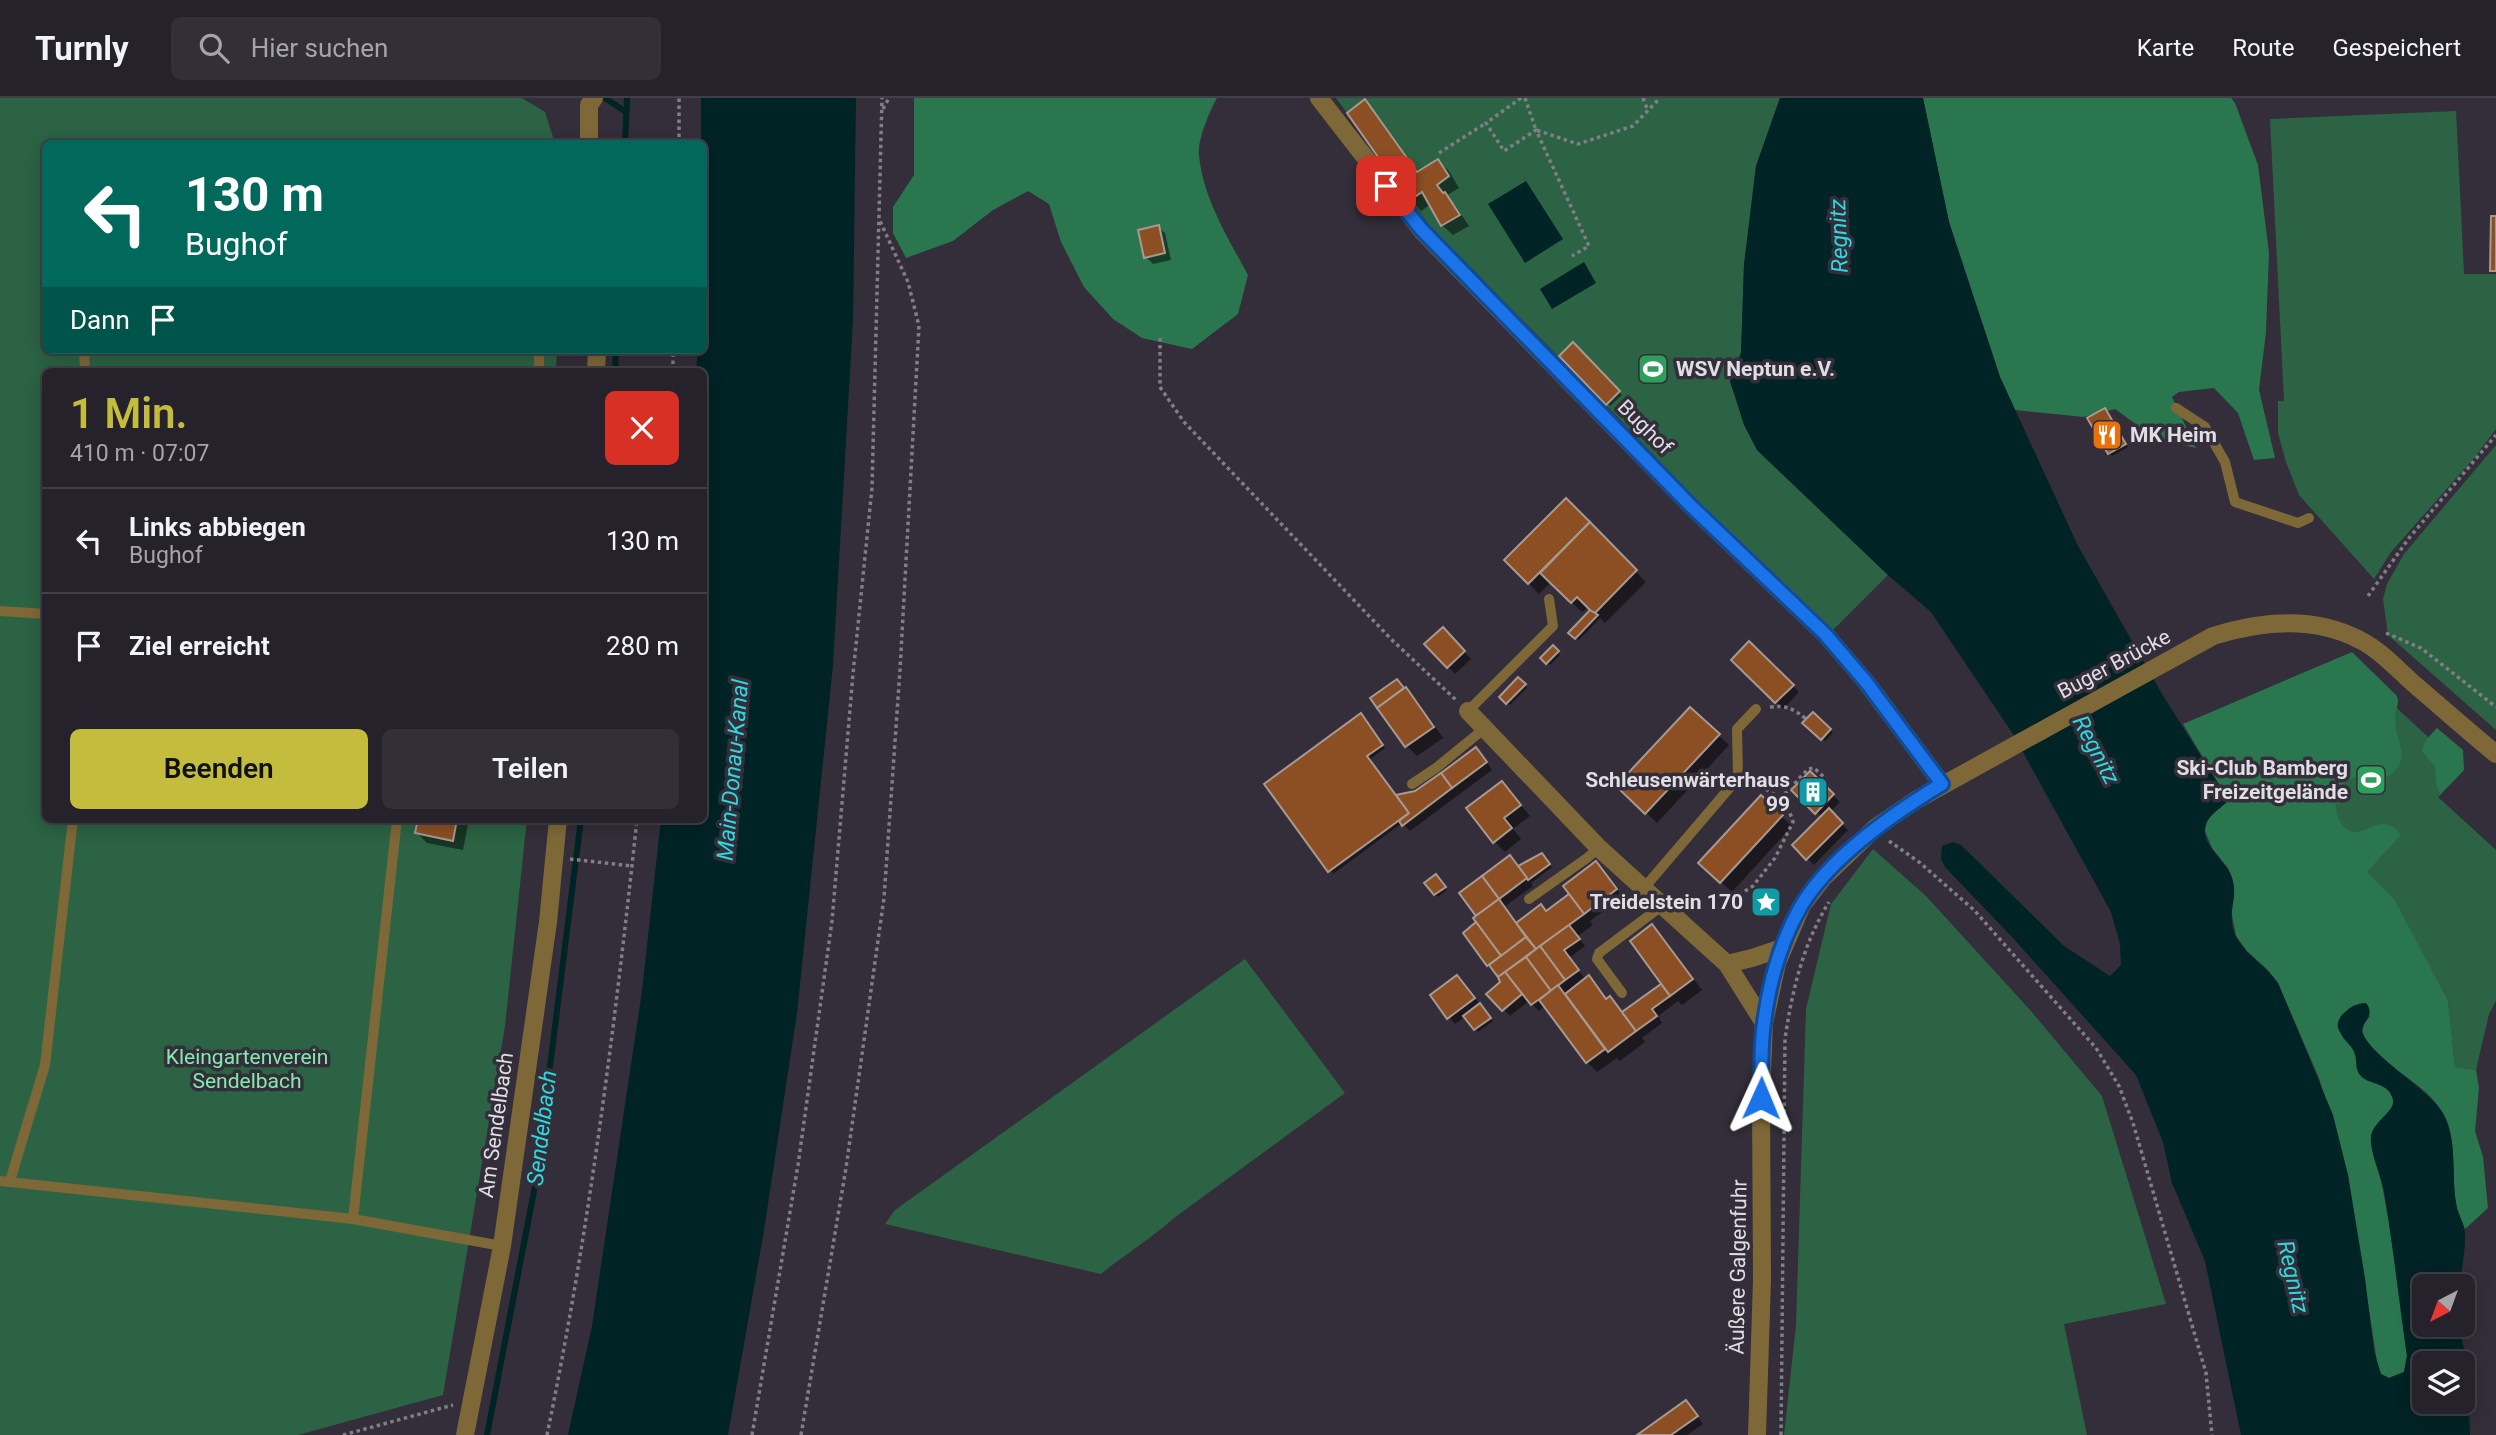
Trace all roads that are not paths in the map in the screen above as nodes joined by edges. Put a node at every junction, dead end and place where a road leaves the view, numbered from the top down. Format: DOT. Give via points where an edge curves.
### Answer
graph roads {
  1 [pos="1319,98"];
  2 [pos="592,102"];
  3 [pos="589,140"];
  4 [pos="2176,408"];
  5 [pos="2309,517"];
  6 [pos="1549,600"];
  7 [pos="0,611"];
  8 [pos="42,614"];
  9 [pos="1756,709"];
  10 [pos="1468,711"];
  11 [pos="1485,728"];
  12 [pos="2496,754"];
  13 [pos="1412,784"];
  14 [pos="1942,784"];
  15 [pos="73,823"];
  16 [pos="397,823"];
  17 [pos="558,823"];
  18 [pos="1599,848"];
  19 [pos="1644,888"];
  20 [pos="1529,898"];
  21 [pos="1663,905"];
  22 [pos="1782,947"];
  23 [pos="1727,964"];
  24 [pos="1622,993"];
  25 [pos="1764,1023"];
  26 [pos="5,1181"];
  27 [pos="353,1219"];
  28 [pos="502,1246"];
  29 [pos="465,1435"];
  30 [pos="1757,1435"];
  1 -- 14 [label="street, Bughof" via="1422,230 1691,506 1825,634"];
  2 -- 3 [label="street"];
  4 -- 5 [label="lane" via="2205,427 2225,462 2235,502 2298,523"];
  6 -- 10 [label="lane" via="1553,626"];
  7 -- 8 [label="lane"];
  9 -- 19 [label="lane" via="1737,729 1738,778"];
  10 -- 11 [label="street"];
  11 -- 13 [label="lane"];
  11 -- 18 [label="street"];
  12 -- 14 [label="street, Buger Brücke" via="2361,640 2319,626 2286,622 2213,636"];
  14 -- 22 [label="street, Buger Brücke" via="1875,828 1823,878 1802,905"];
  15 -- 26 [label="lane" via="45,1065"];
  16 -- 27 [label="lane"];
  17 -- 28 [label="street, Am Sendelbach"];
  18 -- 19 [label="street"];
  18 -- 20 [label="lane"];
  19 -- 21 [label="street"];
  21 -- 23 [label="street"];
  21 -- 24 [label="lane" via="1598,953 1597,959"];
  22 -- 23 [label="street"];
  22 -- 25 [label="street, Äußere Galgenfuhr"];
  23 -- 25 [label="street"];
  25 -- 30 [label="street, Äußere Galgenfuhr"];
  26 -- 27 [label="lane"];
  27 -- 28 [label="lane"];
  28 -- 29 [label="street, Am Sendelbach"];
}
